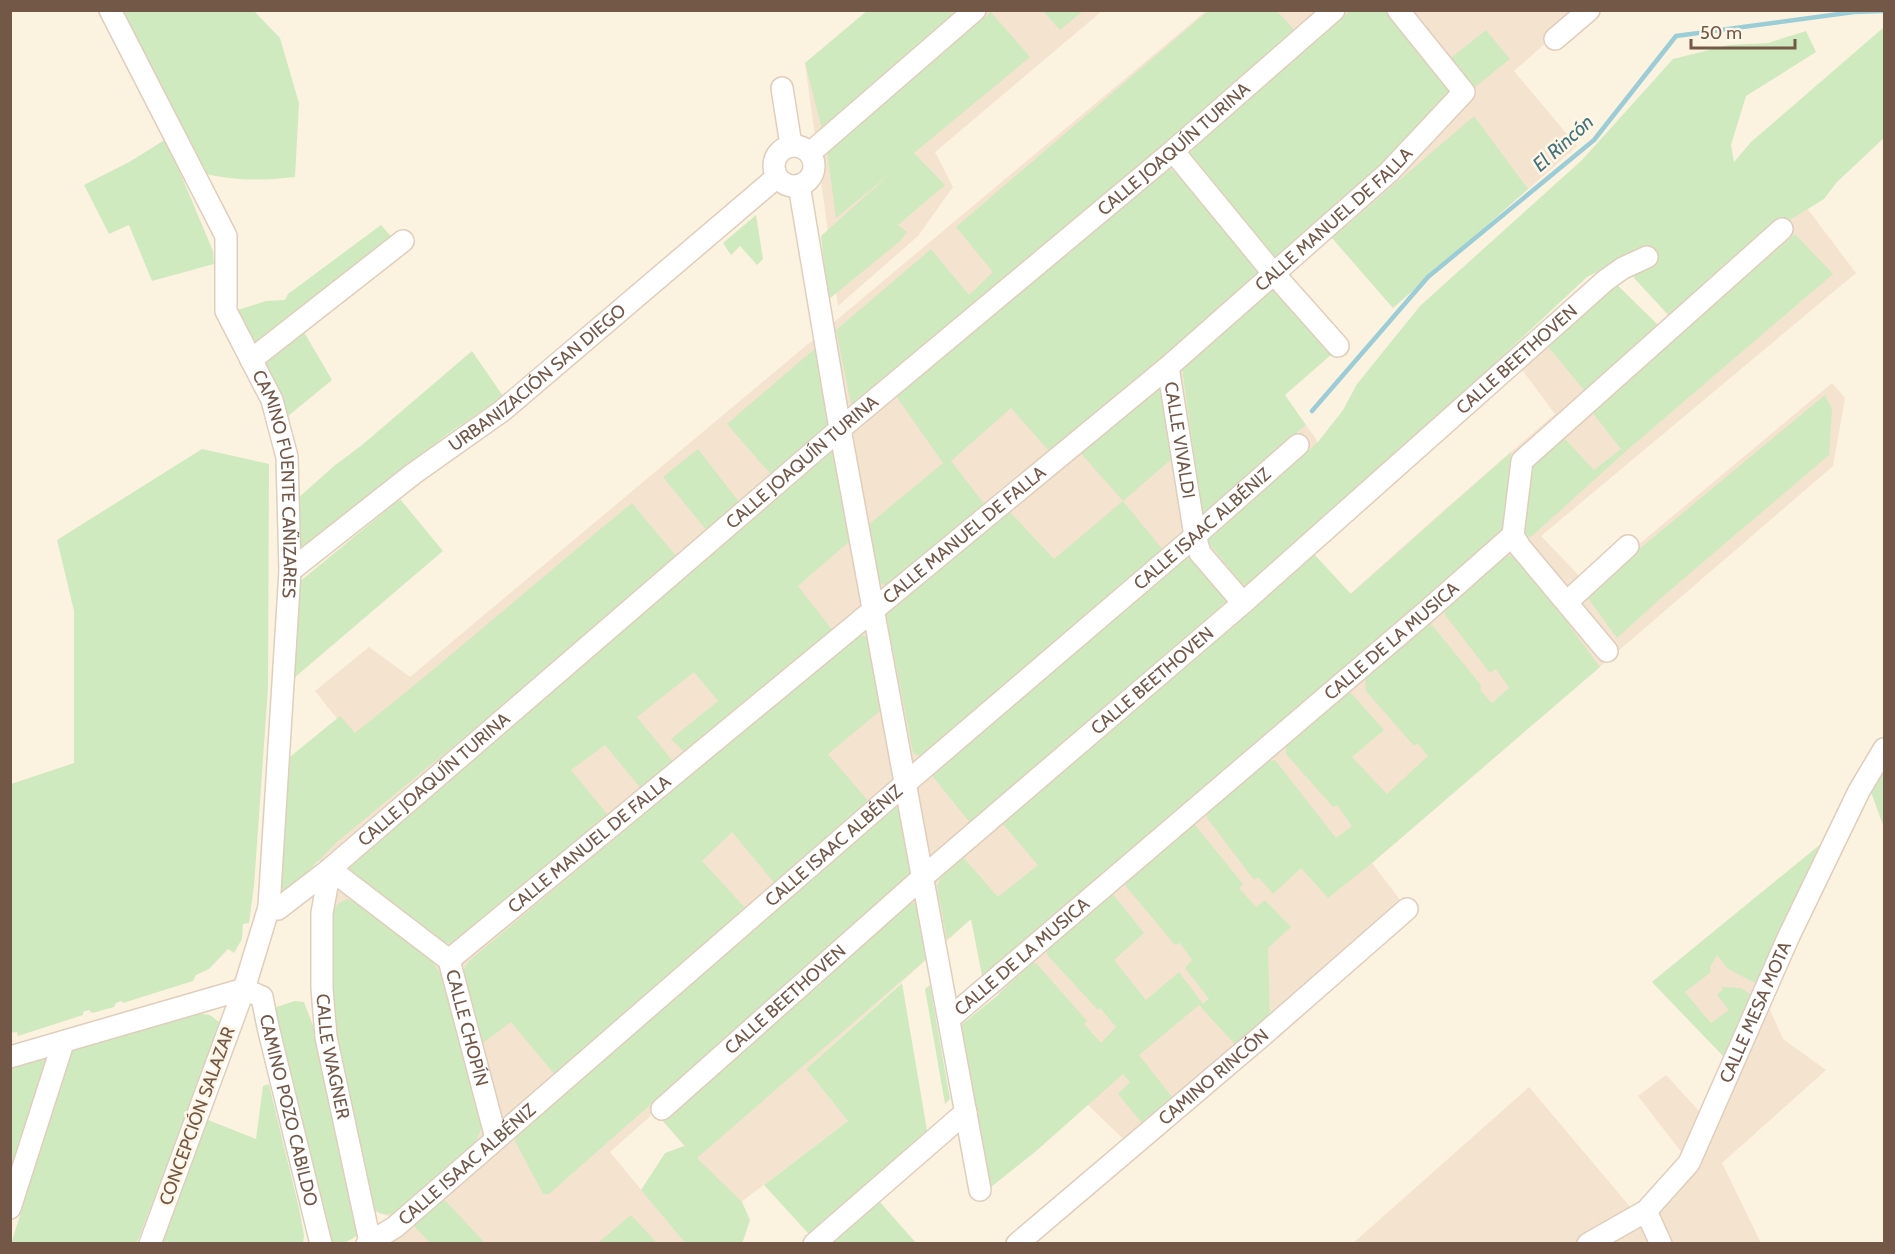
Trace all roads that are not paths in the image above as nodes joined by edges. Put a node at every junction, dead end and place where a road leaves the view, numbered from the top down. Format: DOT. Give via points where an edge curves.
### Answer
graph roads {
  1 [pos="110,10"];
  2 [pos="975,10"];
  3 [pos="1334,10"];
  4 [pos="1398,10"];
  5 [pos="1589,10"];
  6 [pos="1555,39"];
  7 [pos="782,88"];
  8 [pos="800,149"];
  9 [pos="1173,151"];
  10 [pos="777,177"];
  11 [pos="799,185"];
  12 [pos="1782,229"];
  13 [pos="403,241"];
  14 [pos="1647,257"];
  15 [pos="1274,274"];
  16 [pos="1338,346"];
  17 [pos="251,360"];
  18 [pos="1168,367"];
  19 [pos="840,429"];
  20 [pos="1298,445"];
  21 [pos="1513,534"];
  22 [pos="1195,536"];
  23 [pos="1628,546"];
  24 [pos="290,571"];
  25 [pos="1243,603"];
  26 [pos="1567,603"];
  27 [pos="874,609"];
  28 [pos="1607,651"];
  29 [pos="1884,749"];
  30 [pos="906,783"];
  31 [pos="330,868"];
  32 [pos="923,877"];
  33 [pos="269,907"];
  34 [pos="1407,909"];
  35 [pos="448,960"];
  36 [pos="244,989"];
  37 [pos="949,1019"];
  38 [pos="63,1042"];
  39 [pos="10,1057"];
  40 [pos="662,1109"];
  41 [pos="966,1112"];
  42 [pos="496,1138"];
  43 [pos="980,1190"];
  44 [pos="10,1208"];
  45 [pos="1646,1211"];
  46 [pos="369,1243"];
  47 [pos="150,1244"];
  48 [pos="321,1244"];
  49 [pos="814,1244"];
  50 [pos="1017,1244"];
  51 [pos="1588,1244"];
  52 [pos="1661,1244"];
  1 -- 17 [label="street, CAMINO FUENTE CAÑIZARES" via="226,236 226,311"];
  2 -- 8 [label="street"];
  3 -- 9 [label="street, CALLE JOAQUÍN TURINA"];
  4 -- 15 [label="street, CALLE MANUEL DE FALLA" via="1464,92 1389,172"];
  5 -- 6 [label="street"];
  7 -- 8 [label="street"];
  8 -- 10 [label="street" via="784,147 774,164"];
  8 -- 11 [label="street" via="814,166 810,178"];
  9 -- 15 [label="street"];
  9 -- 19 [label="street, CALLE JOAQUÍN TURINA"];
  10 -- 11 [label="street" via="787,185"];
  10 -- 24 [label="street, URBANIZACIÓN SAN DIEGO" via="502,411 413,474"];
  11 -- 19 [label="street"];
  12 -- 21 [label="street" via="1522,460"];
  13 -- 17 [label="street"];
  14 -- 25 [label="street, CALLE BEETHOVEN" via="1606,280"];
  15 -- 16 [label="street"];
  15 -- 18 [label="street, CALLE MANUEL DE FALLA"];
  17 -- 24 [label="street, CAMINO FUENTE CAÑIZARES" via="272,400 287,458"];
  18 -- 22 [label="street, CALLE VIVALDI"];
  18 -- 27 [label="street, CALLE MANUEL DE FALLA"];
  19 -- 27 [label="street"];
  19 -- 31 [label="street, CALLE JOAQUÍN TURINA"];
  20 -- 22 [label="street, CALLE ISAAC ALBÉNIZ"];
  21 -- 26 [label="street"];
  21 -- 37 [label="street, CALLE DE LA MUSICA"];
  22 -- 25 [label="street, CALLE VIVALDI" via="1200,553"];
  22 -- 30 [label="street, CALLE ISAAC ALBÉNIZ"];
  23 -- 26 [label="street"];
  24 -- 33 [label="street, CAMINO FUENTE CAÑIZARES"];
  25 -- 32 [label="street, CALLE BEETHOVEN"];
  26 -- 28 [label="street"];
  27 -- 30 [label="street"];
  27 -- 35 [label="street, CALLE MANUEL DE FALLA"];
  29 -- 45 [label="street, CALLE MESA MOTA" via="1859,791 1788,938 1689,1162"];
  30 -- 32 [label="street"];
  30 -- 42 [label="street, CALLE ISAAC ALBÉNIZ"];
  31 -- 33 [label="street, CALLE JOAQUÍN TURINA" via="278,909"];
  31 -- 35 [label="street, CALLE CHOPÍN"];
  31 -- 46 [label="street, CALLE WAGNER" via="322,914 326,1037"];
  32 -- 37 [label="street"];
  32 -- 40 [label="street, CALLE BEETHOVEN"];
  33 -- 36 [label="street, CAMINO FUENTE CAÑIZARES"];
  34 -- 50 [label="street, CAMINO RINCÓN"];
  35 -- 42 [label="street, CALLE CHOPÍN"];
  36 -- 38 [label="street"];
  36 -- 47 [label="street, CONCEPCIÓN SALAZAR"];
  36 -- 48 [label="street, CAMINO POZO CABILDO" via="262,997"];
  37 -- 41 [label="street"];
  38 -- 39 [label="street"];
  38 -- 44 [label="street"];
  41 -- 43 [label="street"];
  41 -- 49 [label="street"];
  42 -- 46 [label="street, CALLE ISAAC ALBÉNIZ" via="395,1227"];
  45 -- 51 [label="street, CALLE MESA MOTA"];
  45 -- 52 [label="street"];
}
